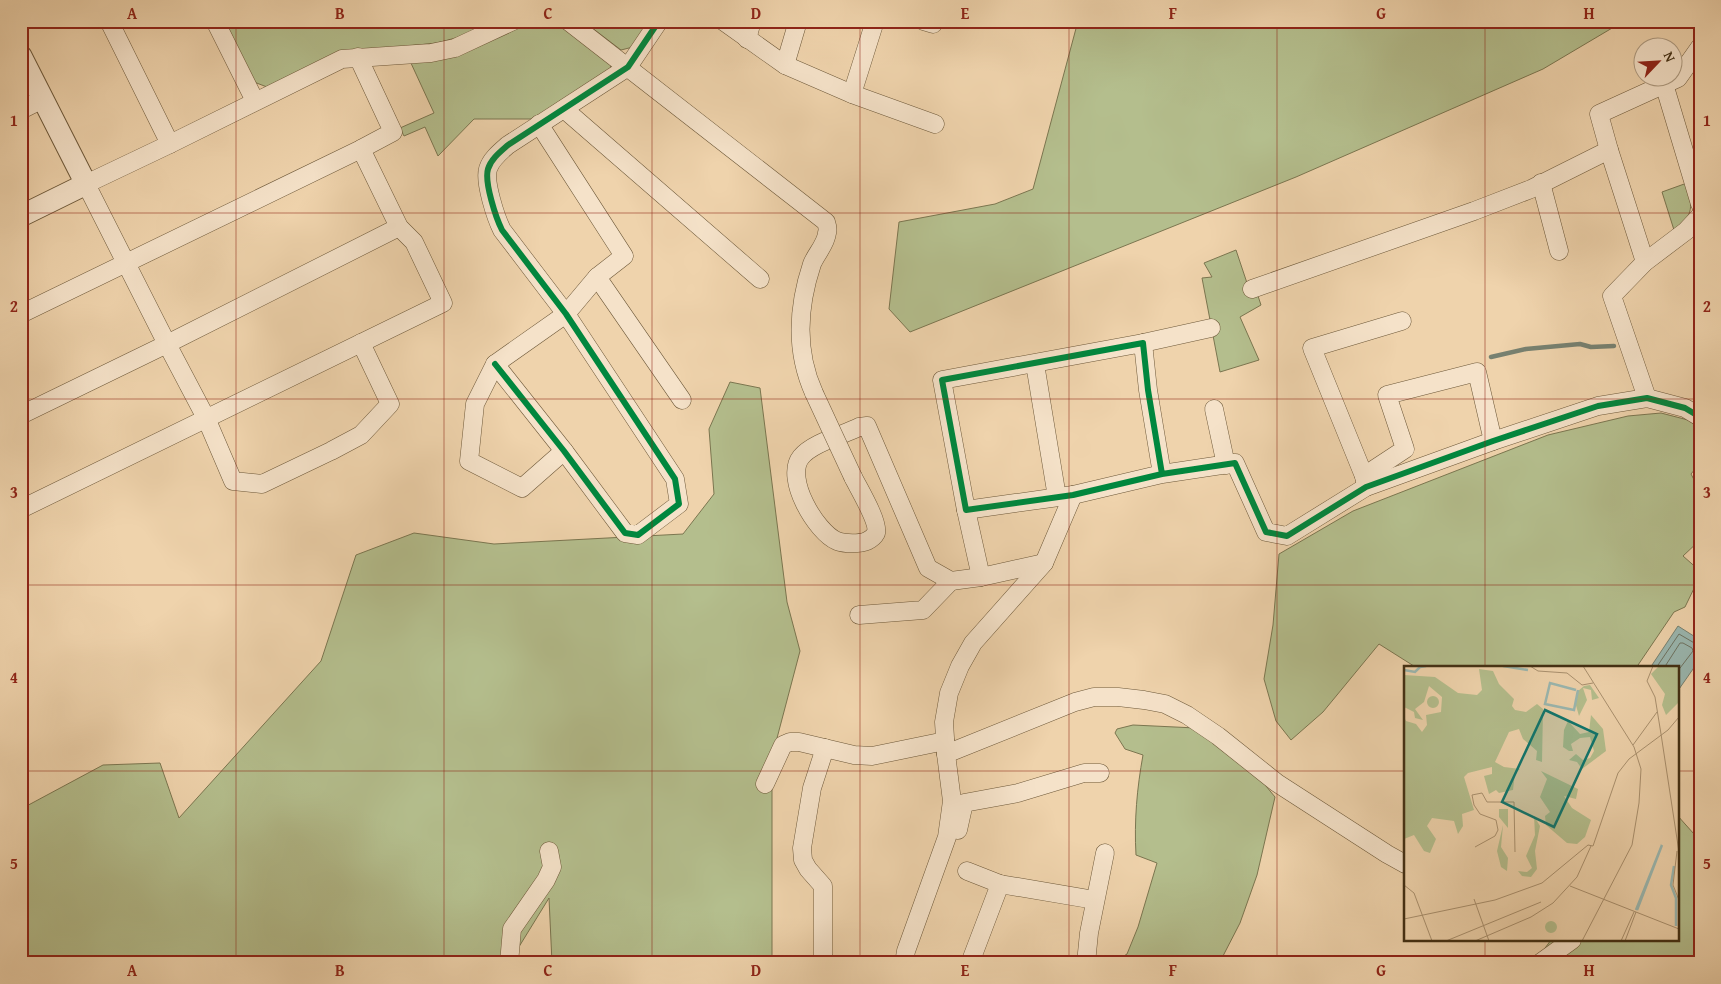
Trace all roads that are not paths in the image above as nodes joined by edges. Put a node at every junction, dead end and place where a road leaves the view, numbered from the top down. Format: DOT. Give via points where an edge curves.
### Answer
graph roads {
  1 [pos="109,21"];
  2 [pos="215,21"];
  3 [pos="513,21"];
  4 [pos="568,21"];
  5 [pos="659,21"];
  6 [pos="723,21"];
  7 [pos="752,21"];
  8 [pos="798,21"];
  9 [pos="875,21"];
  10 [pos="923,21"];
  11 [pos="933,21"];
  12 [pos="747,39"];
  13 [pos="1700,47"];
  14 [pos="21,56"];
  15 [pos="358,57"];
  16 [pos="786,65"];
  17 [pos="628,67"];
  18 [pos="1684,70"];
  19 [pos="1655,88"];
  20 [pos="1665,88"];
  21 [pos="852,94"];
  22 [pos="43,99"];
  23 [pos="255,102"];
  24 [pos="564,109"];
  25 [pos="21,110"];
  26 [pos="539,124"];
  27 [pos="935,124"];
  28 [pos="170,144"];
  29 [pos="361,149"];
  30 [pos="1609,150"];
  31 [pos="86,184"];
  32 [pos="1541,184"];
  33 [pos="1700,204"];
  34 [pos="21,216"];
  35 [pos="1700,216"];
  36 [pos="400,227"];
  37 [pos="1559,252"];
  38 [pos="1644,262"];
  39 [pos="126,263"];
  40 [pos="597,277"];
  41 [pos="760,279"];
  42 [pos="1252,289"];
  43 [pos="21,314"];
  44 [pos="566,314"];
  45 [pos="1402,321"];
  46 [pos="1210,328"];
  47 [pos="1143,343"];
  48 [pos="167,344"];
  49 [pos="362,344"];
  50 [pos="495,364"];
  51 [pos="1035,364"];
  52 [pos="1647,398"];
  53 [pos="682,400"];
  54 [pos="1214,409"];
  55 [pos="21,415"];
  56 [pos="1700,417"];
  57 [pos="206,418"];
  58 [pos="1493,441"];
  59 [pos="564,451"];
  60 [pos="1226,465"];
  61 [pos="1162,474"];
  62 [pos="1365,482"];
  63 [pos="1065,496"];
  64 [pos="21,509"];
  65 [pos="966,510"];
  66 [pos="1044,563"];
  67 [pos="981,577"];
  68 [pos="951,581"];
  69 [pos="859,615"];
  70 [pos="945,747"];
  71 [pos="826,748"];
  72 [pos="1100,773"];
  73 [pos="765,784"];
  74 [pos="549,851"];
  75 [pos="1105,853"];
  76 [pos="940,857"];
  77 [pos="1404,863"];
  78 [pos="967,871"];
  79 [pos="1000,884"];
  80 [pos="1096,900"];
  81 [pos="1569,942"];
  82 [pos="508,963"];
  83 [pos="826,963"];
  84 [pos="904,963"];
  85 [pos="970,963"];
  86 [pos="1086,963"];
  87 [pos="1540,963"];
  1 -- 28 [label="street"];
  2 -- 23 [label="street"];
  3 -- 15 [label="street" via="455,48 431,53"];
  4 -- 17 [label="street"];
  5 -- 17 [label="street"];
  6 -- 12 [label="street"];
  7 -- 12 [label="street"];
  8 -- 16 [label="street"];
  9 -- 21 [label="street"];
  10 -- 11 [label="street" via="933,24"];
  12 -- 16 [label="street"];
  13 -- 18 [label="street"];
  14 -- 22 [label="street"];
  15 -- 23 [label="street" via="342,59"];
  15 -- 29 [label="street" via="393,132"];
  16 -- 21 [label="street"];
  17 -- 24 [label="street"];
  17 -- 68 [label="street, bridge" via="826,222 827,234 812,263 801,305 802,359 814,393 853,477 875,523 876,533 863,543 837,541 818,526 800,496 796,480 800,458 808,450 859,428 867,426 928,568"];
  19 -- 30 [label="street" via="1599,114"];
  20 -- 33 [label="street"];
  21 -- 27 [label="street"];
  22 -- 25 [label="street"];
  22 -- 31 [label="street"];
  23 -- 28 [label="street"];
  24 -- 26 [label="street"];
  24 -- 41 [label="street"];
  26 -- 40 [label="street" via="624,256"];
  26 -- 44 [label="street" via="494,157 488,170 489,186 502,230"];
  28 -- 31 [label="street"];
  29 -- 36 [label="street"];
  29 -- 39 [label="street"];
  30 -- 32 [label="street"];
  30 -- 38 [label="street"];
  31 -- 34 [label="street"];
  31 -- 39 [label="street"];
  32 -- 37 [label="street"];
  32 -- 42 [label="street"];
  35 -- 38 [label="street"];
  36 -- 48 [label="street"];
  36 -- 49 [label="street" via="414,242 443,303"];
  38 -- 52 [label="street" via="1612,296"];
  39 -- 43 [label="street"];
  39 -- 48 [label="street"];
  40 -- 44 [label="street"];
  40 -- 53 [label="street"];
  44 -- 50 [label="street"];
  44 -- 59 [label="street" via="675,479 679,504 638,535 625,533"];
  45 -- 62 [label="street" via="1312,348"];
  46 -- 47 [label="street"];
  47 -- 51 [label="street"];
  47 -- 61 [label="street"];
  48 -- 55 [label="street"];
  48 -- 57 [label="street"];
  49 -- 57 [label="street"];
  49 -- 57 [label="street" via="390,404 361,435 331,452 262,484 233,481"];
  50 -- 59 [label="street"];
  50 -- 59 [label="street" via="474,404 469,461 522,488"];
  51 -- 63 [label="street"];
  51 -- 65 [label="street" via="942,380"];
  52 -- 56 [label="street" via="1685,408"];
  52 -- 58 [label="street" via="1598,406"];
  54 -- 60 [label="street"];
  57 -- 64 [label="street"];
  58 -- 62 [label="street"];
  58 -- 62 [label="street" via="1477,372 1388,395 1405,449"];
  60 -- 61 [label="street"];
  60 -- 62 [label="street" via="1235,463 1266,532 1287,536"];
  61 -- 63 [label="street"];
  63 -- 65 [label="street"];
  63 -- 66 [label="street"];
  65 -- 67 [label="street"];
  66 -- 67 [label="street"];
  66 -- 70 [label="street" via="973,643 960,666 949,693 944,722"];
  67 -- 68 [label="street"];
  68 -- 69 [label="street" via="924,610"];
  70 -- 71 [label="street" via="872,756"];
  70 -- 76 [label="street" via="952,801 947,837"];
  70 -- 77 [label="street" via="1094,697 1165,704 1218,736 1277,783"];
  71 -- 73 [label="street" via="799,742 783,745"];
  71 -- 83 [label="street" via="812,788 802,848 803,860 823,886 823,956"];
  72 -- 76 [label="street" via="1084,773 1018,793 964,803 954,847"];
  74 -- 82 [label="street" via="552,866 512,929"];
  75 -- 80 [label="street"];
  76 -- 84 [label="street"];
  78 -- 79 [label="street"];
  79 -- 80 [label="street"];
  79 -- 85 [label="street"];
  80 -- 86 [label="street"];
  81 -- 87 [label="street"];
}
